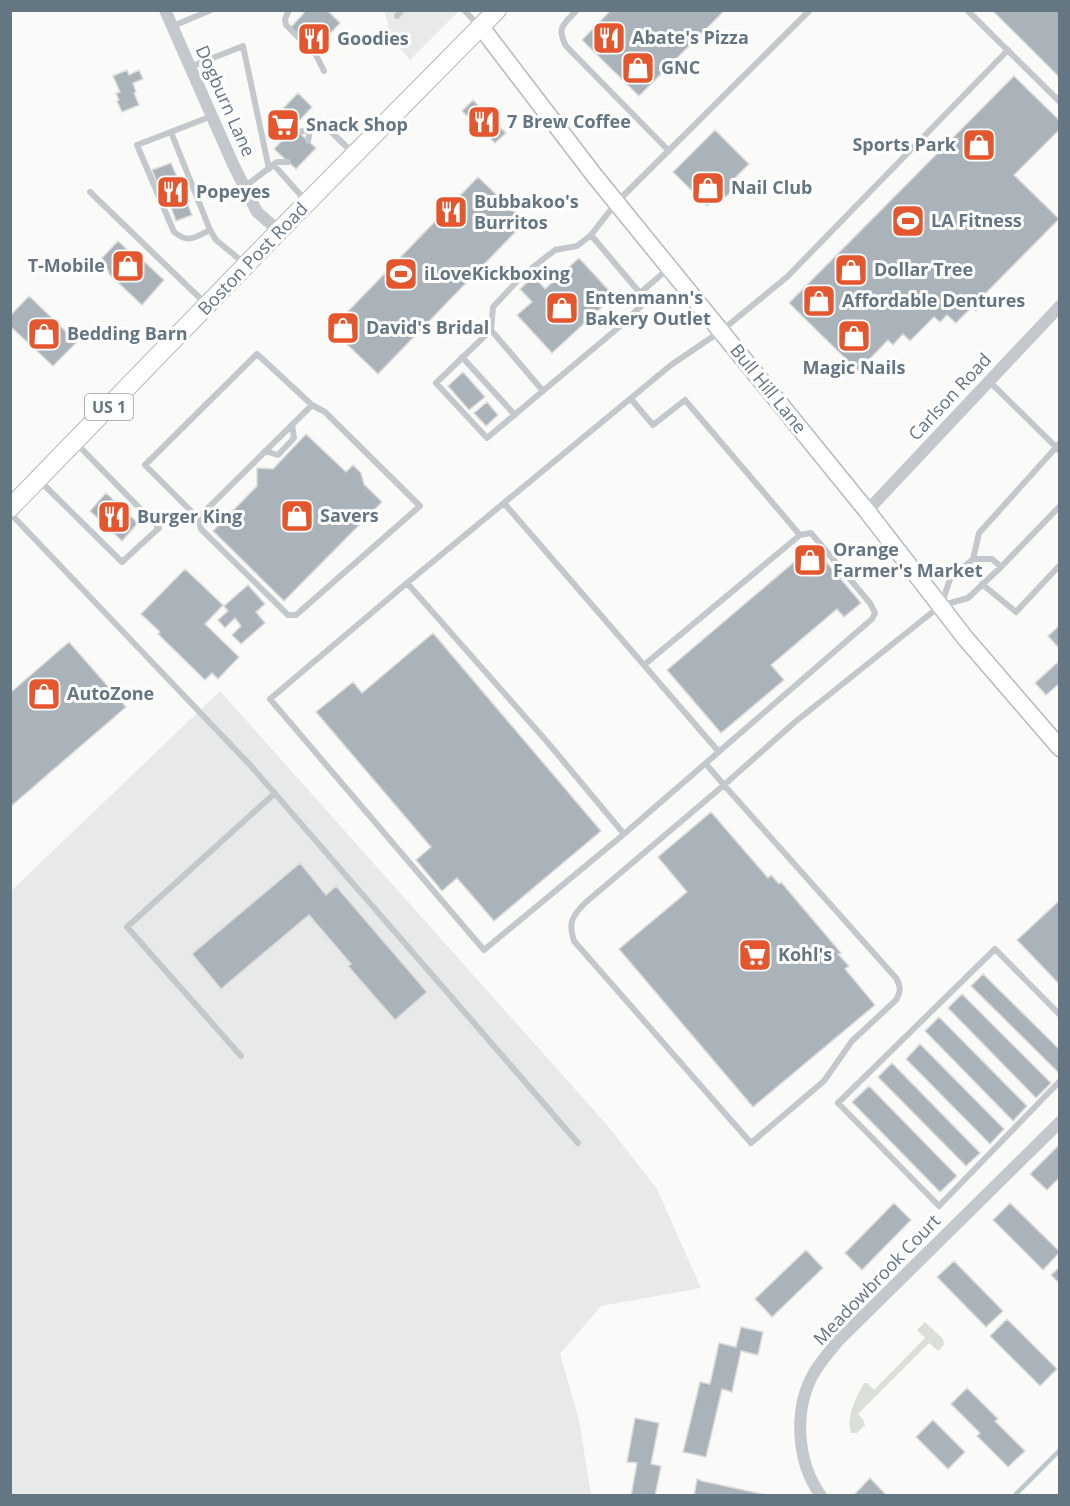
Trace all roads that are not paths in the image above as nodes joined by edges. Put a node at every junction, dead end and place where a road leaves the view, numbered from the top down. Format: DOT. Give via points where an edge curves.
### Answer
graph roads {
  1 [pos="165,10"];
  2 [pos="211,10"];
  3 [pos="289,10"];
  4 [pos="464,10"];
  5 [pos="497,10"];
  6 [pos="577,10"];
  7 [pos="967,10"];
  8 [pos="808,11"];
  9 [pos="172,27"];
  10 [pos="481,27"];
  11 [pos="1008,50"];
  12 [pos="190,67"];
  13 [pos="324,71"];
  14 [pos="1059,102"];
  15 [pos="212,116"];
  16 [pos="310,130"];
  17 [pos="171,132"];
  18 [pos="298,132"];
  19 [pos="308,141"];
  20 [pos="669,151"];
  21 [pos="278,152"];
  22 [pos="356,155"];
  23 [pos="288,162"];
  24 [pos="273,165"];
  25 [pos="244,187"];
  26 [pos="90,192"];
  27 [pos="308,203"];
  28 [pos="616,203"];
  29 [pos="210,230"];
  30 [pos="279,231"];
  31 [pos="591,234"];
  32 [pos="247,265"];
  33 [pos="669,267"];
  34 [pos="532,268"];
  35 [pos="522,276"];
  36 [pos="640,293"];
  37 [pos="208,305"];
  38 [pos="1059,306"];
  39 [pos="490,330"];
  40 [pos="721,331"];
  41 [pos="462,357"];
  42 [pos="989,381"];
  43 [pos="543,391"];
  44 [pos="631,399"];
  45 [pos="312,405"];
  46 [pos="515,415"];
  47 [pos="292,425"];
  48 [pos="75,442"];
  49 [pos="1058,447"];
  50 [pos="265,451"];
  51 [pos="38,479"];
  52 [pos="504,503"];
  53 [pos="1059,506"];
  54 [pos="10,508"];
  55 [pos="867,511"];
  56 [pos="10,513"];
  57 [pos="198,518"];
  58 [pos="800,534"];
  59 [pos="973,559"];
  60 [pos="1059,565"];
  61 [pos="1001,567"];
  62 [pos="407,583"];
  63 [pos="982,584"];
  64 [pos="940,606"];
  65 [pos="644,665"];
  66 [pos="1059,748"];
  67 [pos="719,752"];
  68 [pos="706,764"];
  69 [pos="724,784"];
  70 [pos="275,793"];
  71 [pos="624,834"];
  72 [pos="1059,1015"];
  73 [pos="241,1056"];
  74 [pos="1059,1081"];
  75 [pos="1059,1122"];
  76 [pos="579,1143"];
  77 [pos="821,1496"];
  1 -- 9 [label="street, Dogburn Lane"];
  2 -- 9 [label="lane"];
  3 -- 13 [label="lane" via="286,25 316,55"];
  4 -- 10 [label="lane"];
  5 -- 10 [label="main road, Boston Post Road / US 1"];
  6 -- 20 [label="lane" via="562,26 566,46"];
  7 -- 11 [label="lane"];
  8 -- 20 [label="lane"];
  9 -- 12 [label="street, Dogburn Lane"];
  10 -- 22 [label="main road, Boston Post Road / US 1"];
  10 -- 28 [label="main road, Bull Hill Lane"];
  11 -- 14 [label="lane"];
  11 -- 40 [label="lane" via="787,278"];
  12 -- 15 [label="street, Dogburn Lane"];
  12 -- 24 [label="lane" via="243,46"];
  15 -- 17 [label="lane"];
  15 -- 25 [label="street, Dogburn Lane"];
  16 -- 18 [label="lane"];
  16 -- 19 [label="lane"];
  16 -- 22 [label="lane" via="320,121"];
  17 -- 29 [label="lane"];
  17 -- 29 [label="lane" via="136,146 174,232 191,239"];
  20 -- 28 [label="lane"];
  21 -- 24 [label="lane"];
  22 -- 27 [label="main road, Boston Post Road / US 1"];
  23 -- 24 [label="lane"];
  24 -- 25 [label="lane"];
  24 -- 27 [label="lane"];
  25 -- 30 [label="street, Dogburn Lane" via="257,212"];
  26 -- 37 [label="lane"];
  27 -- 30 [label="main road, Boston Post Road / US 1"];
  28 -- 31 [label="lane"];
  28 -- 33 [label="main road, Bull Hill Lane"];
  29 -- 32 [label="lane" via="216,240"];
  30 -- 32 [label="main road, Boston Post Road / US 1"];
  31 -- 34 [label="lane" via="577,246 555,250"];
  31 -- 36 [label="lane"];
  32 -- 37 [label="main road, Boston Post Road / US 1"];
  33 -- 36 [label="lane"];
  33 -- 40 [label="main road, Bull Hill Lane"];
  35 -- 39 [label="lane" via="493,307"];
  36 -- 43 [label="lane" via="641,306"];
  37 -- 48 [label="main road, Boston Post Road / US 1"];
  38 -- 42 [label="street, Carlson Road"];
  39 -- 41 [label="lane"];
  39 -- 43 [label="lane"];
  40 -- 44 [label="lane" via="671,365"];
  40 -- 55 [label="main road, Bull Hill Lane"];
  41 -- 46 [label="lane"];
  41 -- 46 [label="lane" via="436,383 487,438"];
  42 -- 49 [label="lane"];
  42 -- 55 [label="street, Carlson Road"];
  43 -- 46 [label="lane"];
  44 -- 52 [label="lane"];
  44 -- 58 [label="lane" via="653,425 685,400"];
  45 -- 47 [label="lane"];
  45 -- 57 [label="lane" via="257,354 145,465"];
  45 -- 57 [label="lane" via="325,412 420,506 296,615 288,615 201,529"];
  47 -- 50 [label="lane"];
  47 -- 50 [label="lane" via="294,438 278,455"];
  48 -- 51 [label="main road, Boston Post Road / US 1"];
  48 -- 51 [label="lane" via="159,528 123,562"];
  49 -- 59 [label="lane" via="979,533"];
  50 -- 57 [label="lane"];
  51 -- 54 [label="main road, Boston Post Road / US 1"];
  52 -- 62 [label="lane"];
  52 -- 65 [label="lane"];
  53 -- 61 [label="lane"];
  55 -- 64 [label="main road, Bull Hill Lane"];
  56 -- 70 [label="lane"];
  58 -- 65 [label="lane"];
  58 -- 67 [label="lane" via="811,533 870,603 872,619"];
  59 -- 61 [label="lane" via="992,559"];
  59 -- 64 [label="lane" via="950,579"];
  60 -- 63 [label="lane" via="1016,612"];
  61 -- 63 [label="lane"];
  62 -- 71 [label="lane"];
  62 -- 71 [label="lane" via="270,699 484,950"];
  63 -- 64 [label="lane" via="968,598"];
  64 -- 66 [label="main road, Bull Hill Lane"];
  64 -- 69 [label="lane"];
  65 -- 67 [label="lane"];
  67 -- 68 [label="lane"];
  68 -- 69 [label="lane"];
  68 -- 71 [label="lane"];
  69 -- 69 [label="lane" via="585,903 572,916 570,927 573,941 751,1143 824,1081 852,1041 896,1000 901,987"];
  70 -- 73 [label="lane" via="127,927"];
  70 -- 76 [label="lane"];
  72 -- 74 [label="lane" via="995,950 838,1103 939,1206"];
  75 -- 77 [label="street, Meadowbrook Court" via="838,1341 815,1371 800,1426 809,1476"];
}
